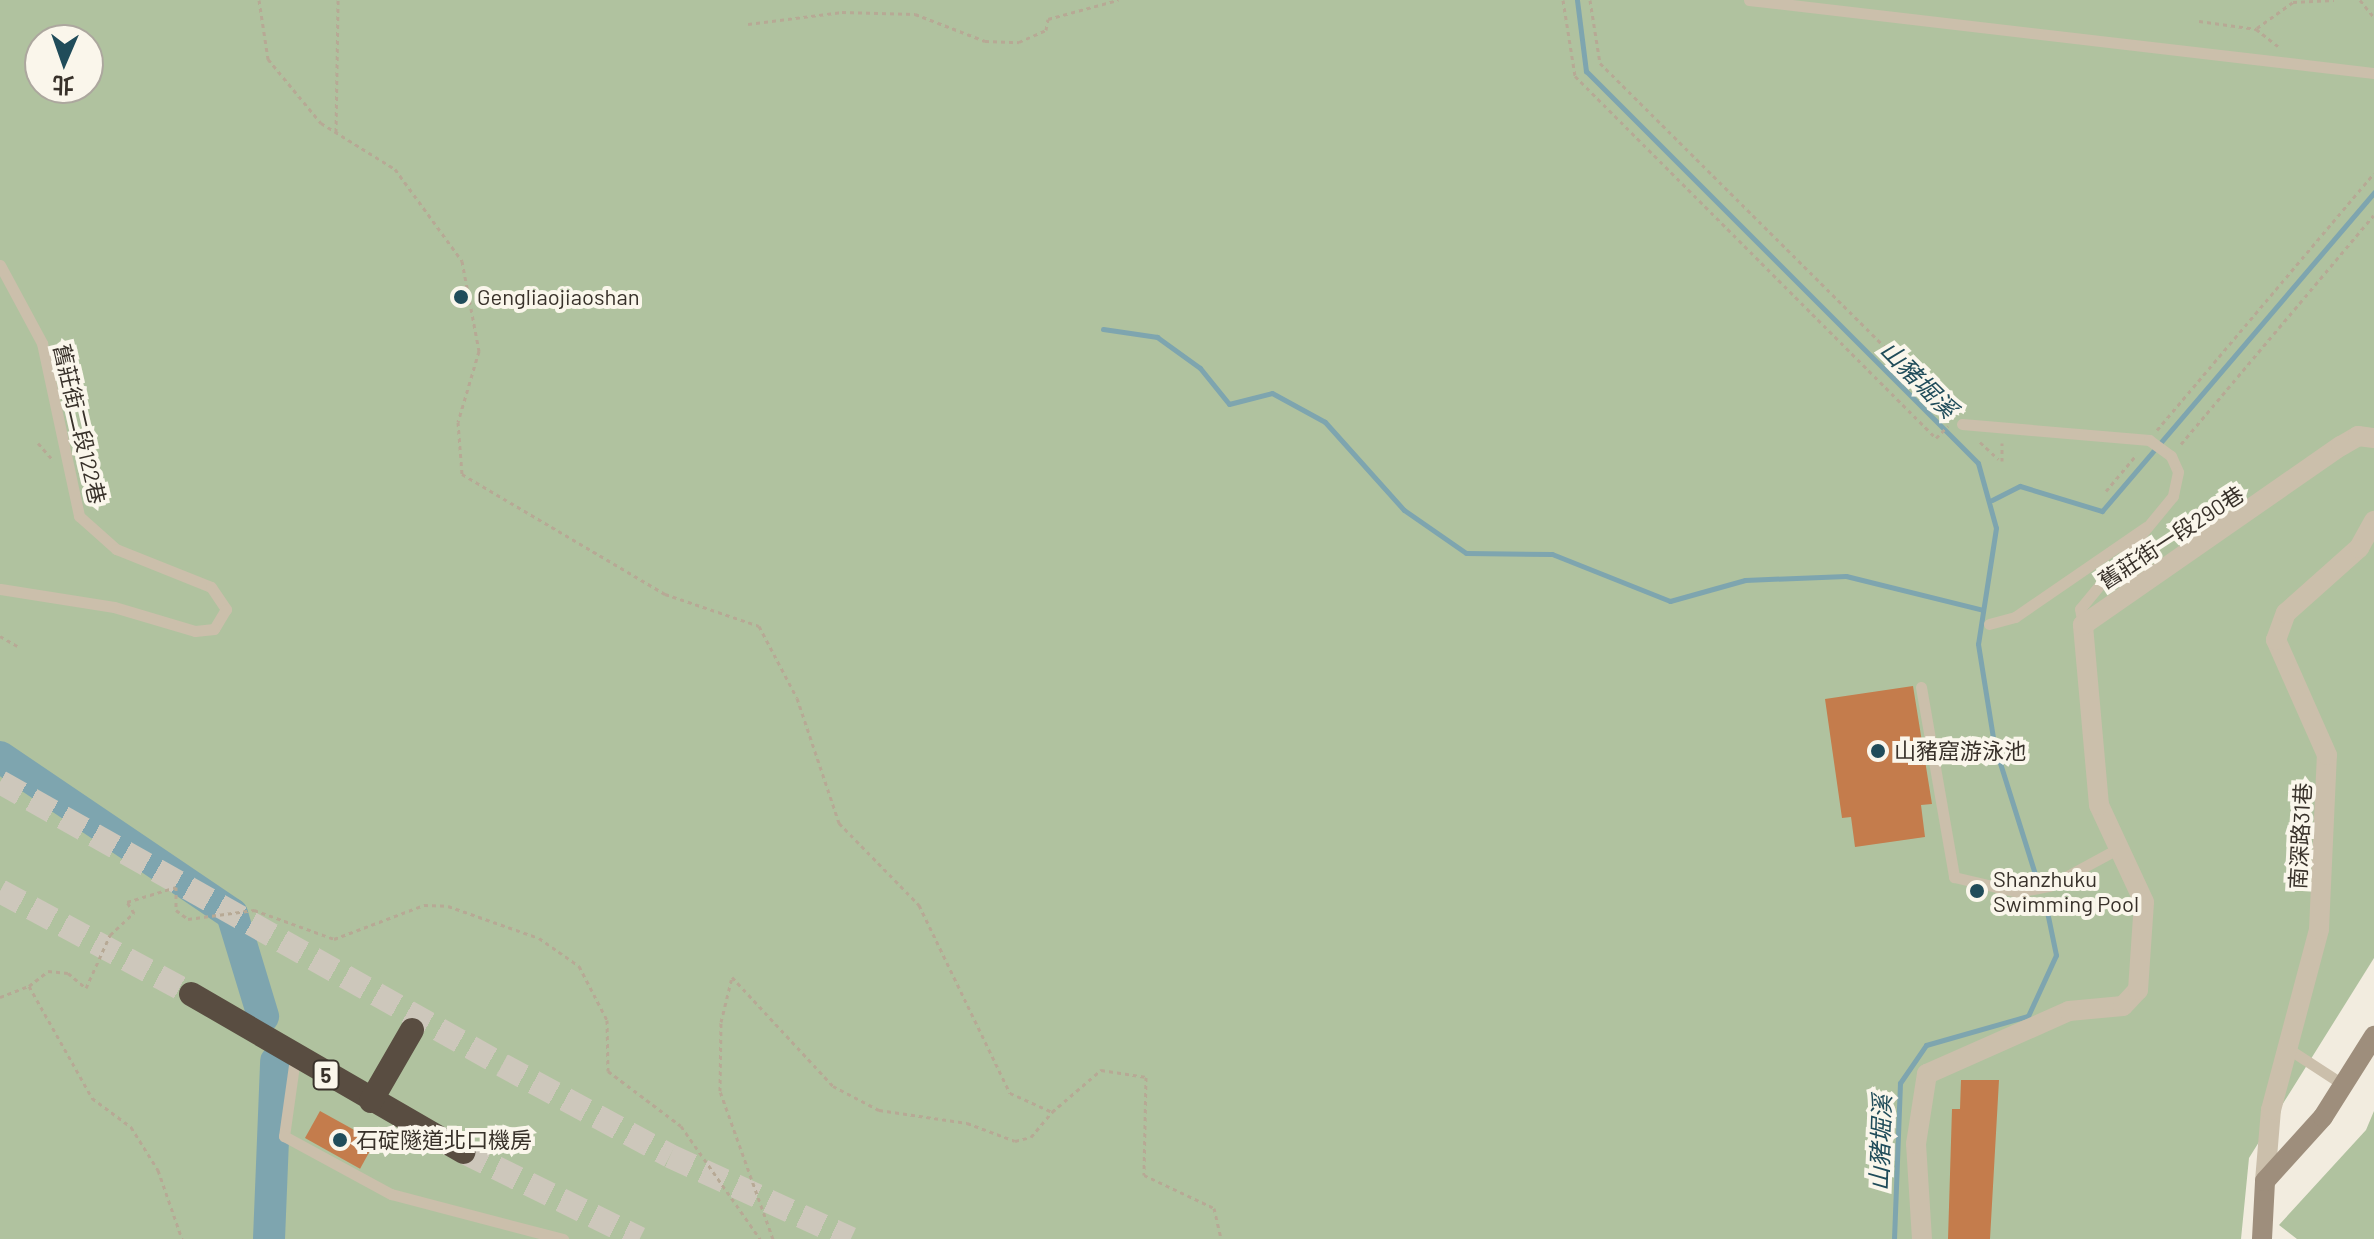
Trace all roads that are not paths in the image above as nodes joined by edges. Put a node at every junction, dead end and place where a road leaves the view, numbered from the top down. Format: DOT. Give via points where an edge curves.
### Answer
graph roads {
  1 [pos="1749,0"];
  2 [pos="2374,73"];
  3 [pos="0,265"];
  4 [pos="1959,421"];
  5 [pos="2374,438"];
  6 [pos="2162,515"];
  7 [pos="2371,530"];
  8 [pos="0,589"];
  9 [pos="1989,624"];
  10 [pos="2083,625"];
  11 [pos="1921,687"];
  12 [pos="2119,848"];
  13 [pos="191,994"];
  14 [pos="412,1030"];
  15 [pos="2374,1036"];
  16 [pos="2287,1048"];
  17 [pos="295,1058"];
  18 [pos="2344,1085"];
  19 [pos="371,1101"];
  20 [pos="464,1152"];
  21 [pos="2265,1181"];
  22 [pos="563,1239"];
  23 [pos="1922,1239"];
  24 [pos="2262,1239"];
  1 -- 2 [label="lane"];
  3 -- 8 [label="lane, 舊莊街二段122巷" via="42,343 79,516 116,549 211,587 226,609 214,629 195,631 114,607"];
  4 -- 6 [label="lane" via="2149,440 2171,456 2178,472"];
  5 -- 10 [label="street, 舊莊街一段290巷" via="2358,436 2341,446"];
  6 -- 9 [label="lane" via="2015,617"];
  6 -- 10 [label="lane" via="2080,609"];
  7 -- 16 [label="street, 南深路31巷" via="2359,548 2286,613 2276,640 2327,755 2319,929"];
  10 -- 12 [label="street" via="2091,764 2099,805"];
  11 -- 12 [label="lane" via="1954,877 2018,892 2049,886"];
  12 -- 23 [label="street" via="2144,902 2135,999 2069,1011 1927,1074 1916,1144"];
  13 -- 17 [label="highway, 5"];
  14 -- 19 [label="highway"];
  15 -- 18 [label="main road"];
  16 -- 18 [label="lane"];
  16 -- 21 [label="street, 南深路31巷" via="2271,1110"];
  17 -- 19 [label="highway, 5"];
  17 -- 22 [label="lane" via="284,1136 391,1194"];
  18 -- 21 [label="main road"];
  19 -- 20 [label="highway, 5"];
  21 -- 24 [label="main road"];
}
